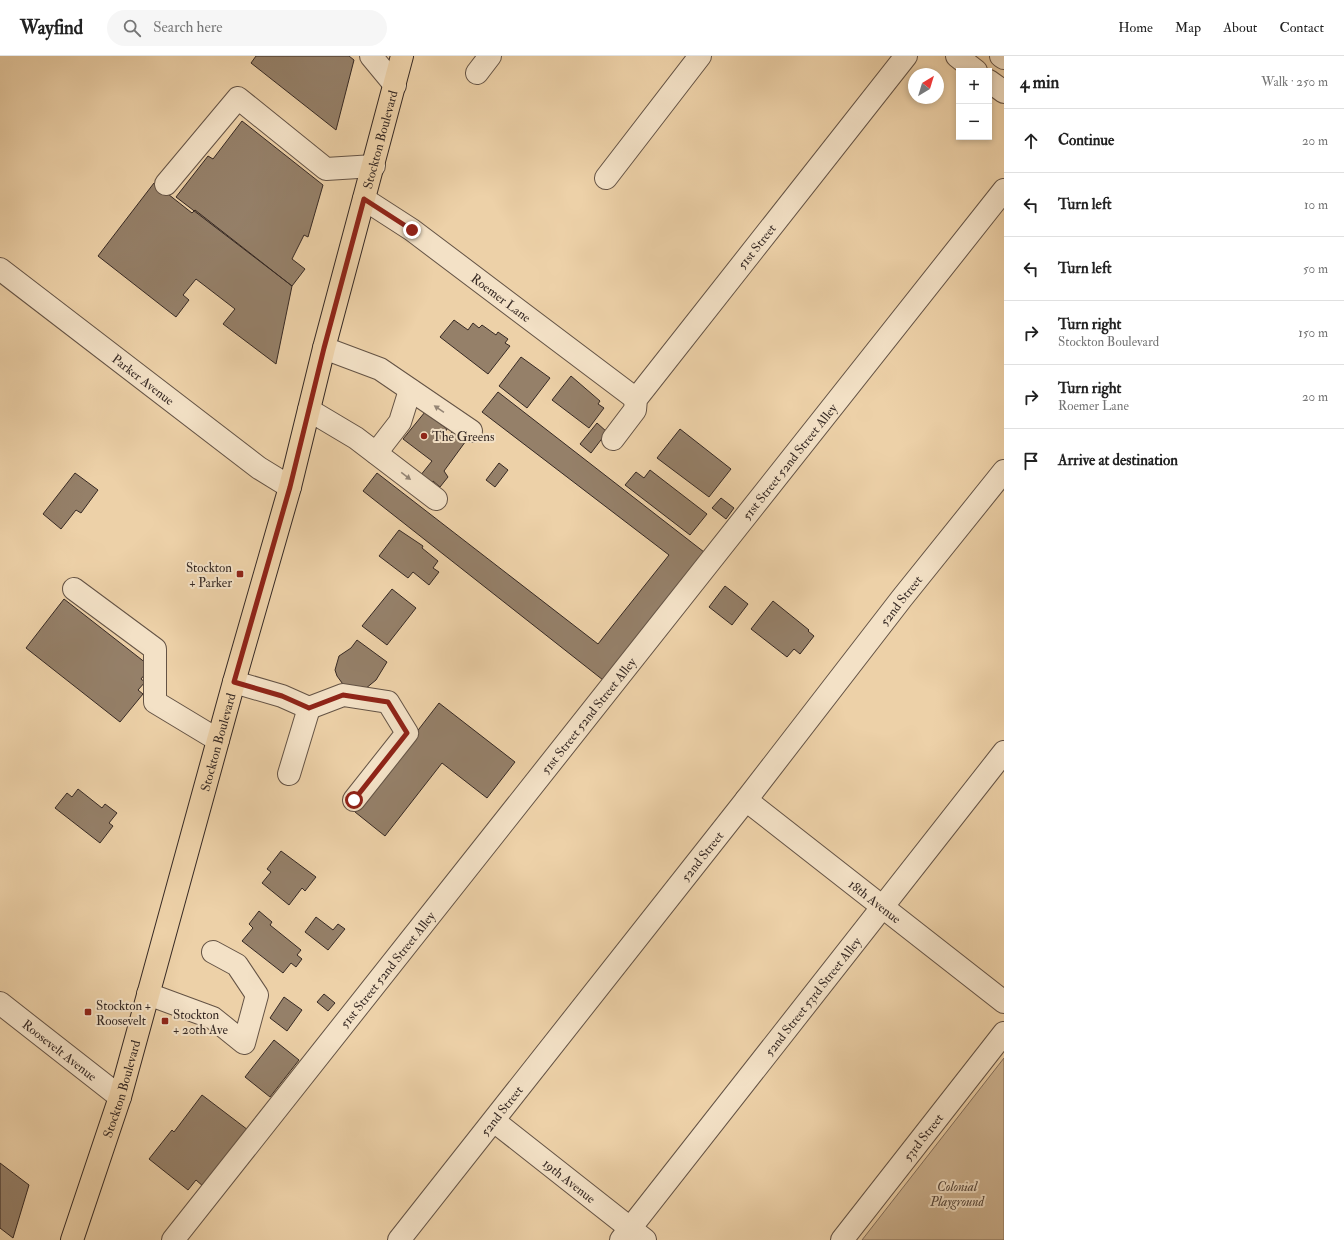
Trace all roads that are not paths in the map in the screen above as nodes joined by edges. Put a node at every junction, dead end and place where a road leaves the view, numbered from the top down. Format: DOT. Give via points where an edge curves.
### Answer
graph roads {
  1 [pos="371,56"];
  2 [pos="402,56"];
  3 [pos="490,56"];
  4 [pos="700,56"];
  5 [pos="906,56"];
  6 [pos="957,56"];
  7 [pos="1001,56"];
  8 [pos="1004,58"];
  9 [pos="972,68"];
  10 [pos="477,73"];
  11 [pos="992,83"];
  12 [pos="394,85"];
  13 [pos="1004,92"];
  14 [pos="374,166"];
  15 [pos="606,178"];
  16 [pos="166,184"];
  17 [pos="1004,190"];
  18 [pos="364,199"];
  19 [pos="0,269"];
  20 [pos="324,348"];
  21 [pos="410,390"];
  22 [pos="636,399"];
  23 [pos="308,410"];
  24 [pos="471,431"];
  25 [pos="613,439"];
  26 [pos="376,453"];
  27 [pos="1002,477"];
  28 [pos="290,487"];
  29 [pos="436,498"];
  30 [pos="74,589"];
  31 [pos="234,682"];
  32 [pos="309,708"];
  33 [pos="218,740"];
  34 [pos="1004,752"];
  35 [pos="288,774"];
  36 [pos="354,800"];
  37 [pos="746,800"];
  38 [pos="882,907"];
  39 [pos="213,952"];
  40 [pos="148,994"];
  41 [pos="1004,1002"];
  42 [pos="0,1003"];
  43 [pos="1004,1033"];
  44 [pos="120,1097"];
  45 [pos="494,1121"];
  46 [pos="632,1236"];
  47 [pos="72,1240"];
  48 [pos="173,1240"];
  49 [pos="399,1240"];
  50 [pos="842,1240"];
  1 -- 12 [label="street"];
  2 -- 12 [label="main road, Stockton Boulevard"];
  3 -- 10 [label="street"];
  4 -- 15 [label="street"];
  5 -- 22 [label="street, 51st Street"];
  6 -- 9 [label="street"];
  7 -- 8 [label="street"];
  11 -- 13 [label="street"];
  12 -- 14 [label="main road, Stockton Boulevard"];
  14 -- 16 [label="street" via="326,169 238,98"];
  14 -- 18 [label="main road, Stockton Boulevard"];
  17 -- 48 [label="street, 51st Street 52nd Street Alley"];
  18 -- 20 [label="main road, Stockton Boulevard"];
  18 -- 22 [label="street, Roemer Lane" via="412,230"];
  19 -- 28 [label="street, Parker Avenue" via="259,468"];
  20 -- 21 [label="street" via="380,369"];
  20 -- 23 [label="main road, Stockton Boulevard"];
  24 -- 21 [label="street, one-way"];
  21 -- 26 [label="street" via="400,422"];
  22 -- 25 [label="street, 51st Street" via="635,410"];
  23 -- 26 [label="street"];
  23 -- 28 [label="main road, Stockton Boulevard"];
  26 -- 29 [label="street, one-way"];
  27 -- 37 [label="street, 52nd Street" via="902,598"];
  28 -- 31 [label="main road, Stockton Boulevard"];
  30 -- 33 [label="street" via="155,649 155,702"];
  31 -- 32 [label="street" via="282,696"];
  31 -- 33 [label="main road, Stockton Boulevard"];
  32 -- 35 [label="street"];
  32 -- 36 [label="street" via="343,695 388,702 407,733"];
  33 -- 40 [label="main road, Stockton Boulevard"];
  34 -- 38 [label="street, 52nd Street 53rd Street Alley"];
  37 -- 38 [label="street, 18th Avenue"];
  37 -- 45 [label="street, 52nd Street"];
  38 -- 41 [label="street, 18th Avenue"];
  38 -- 46 [label="street, 52nd Street 53rd Street Alley"];
  39 -- 40 [label="street" via="237,965 257,995 244,1043 213,1018"];
  40 -- 44 [label="main road, Stockton Boulevard"];
  42 -- 44 [label="street, Roosevelt Avenue"];
  43 -- 50 [label="street, 53rd Street"];
  44 -- 47 [label="main road, Stockton Boulevard"];
  45 -- 46 [label="street, 19th Avenue"];
  45 -- 49 [label="street, 52nd Street"];
}
